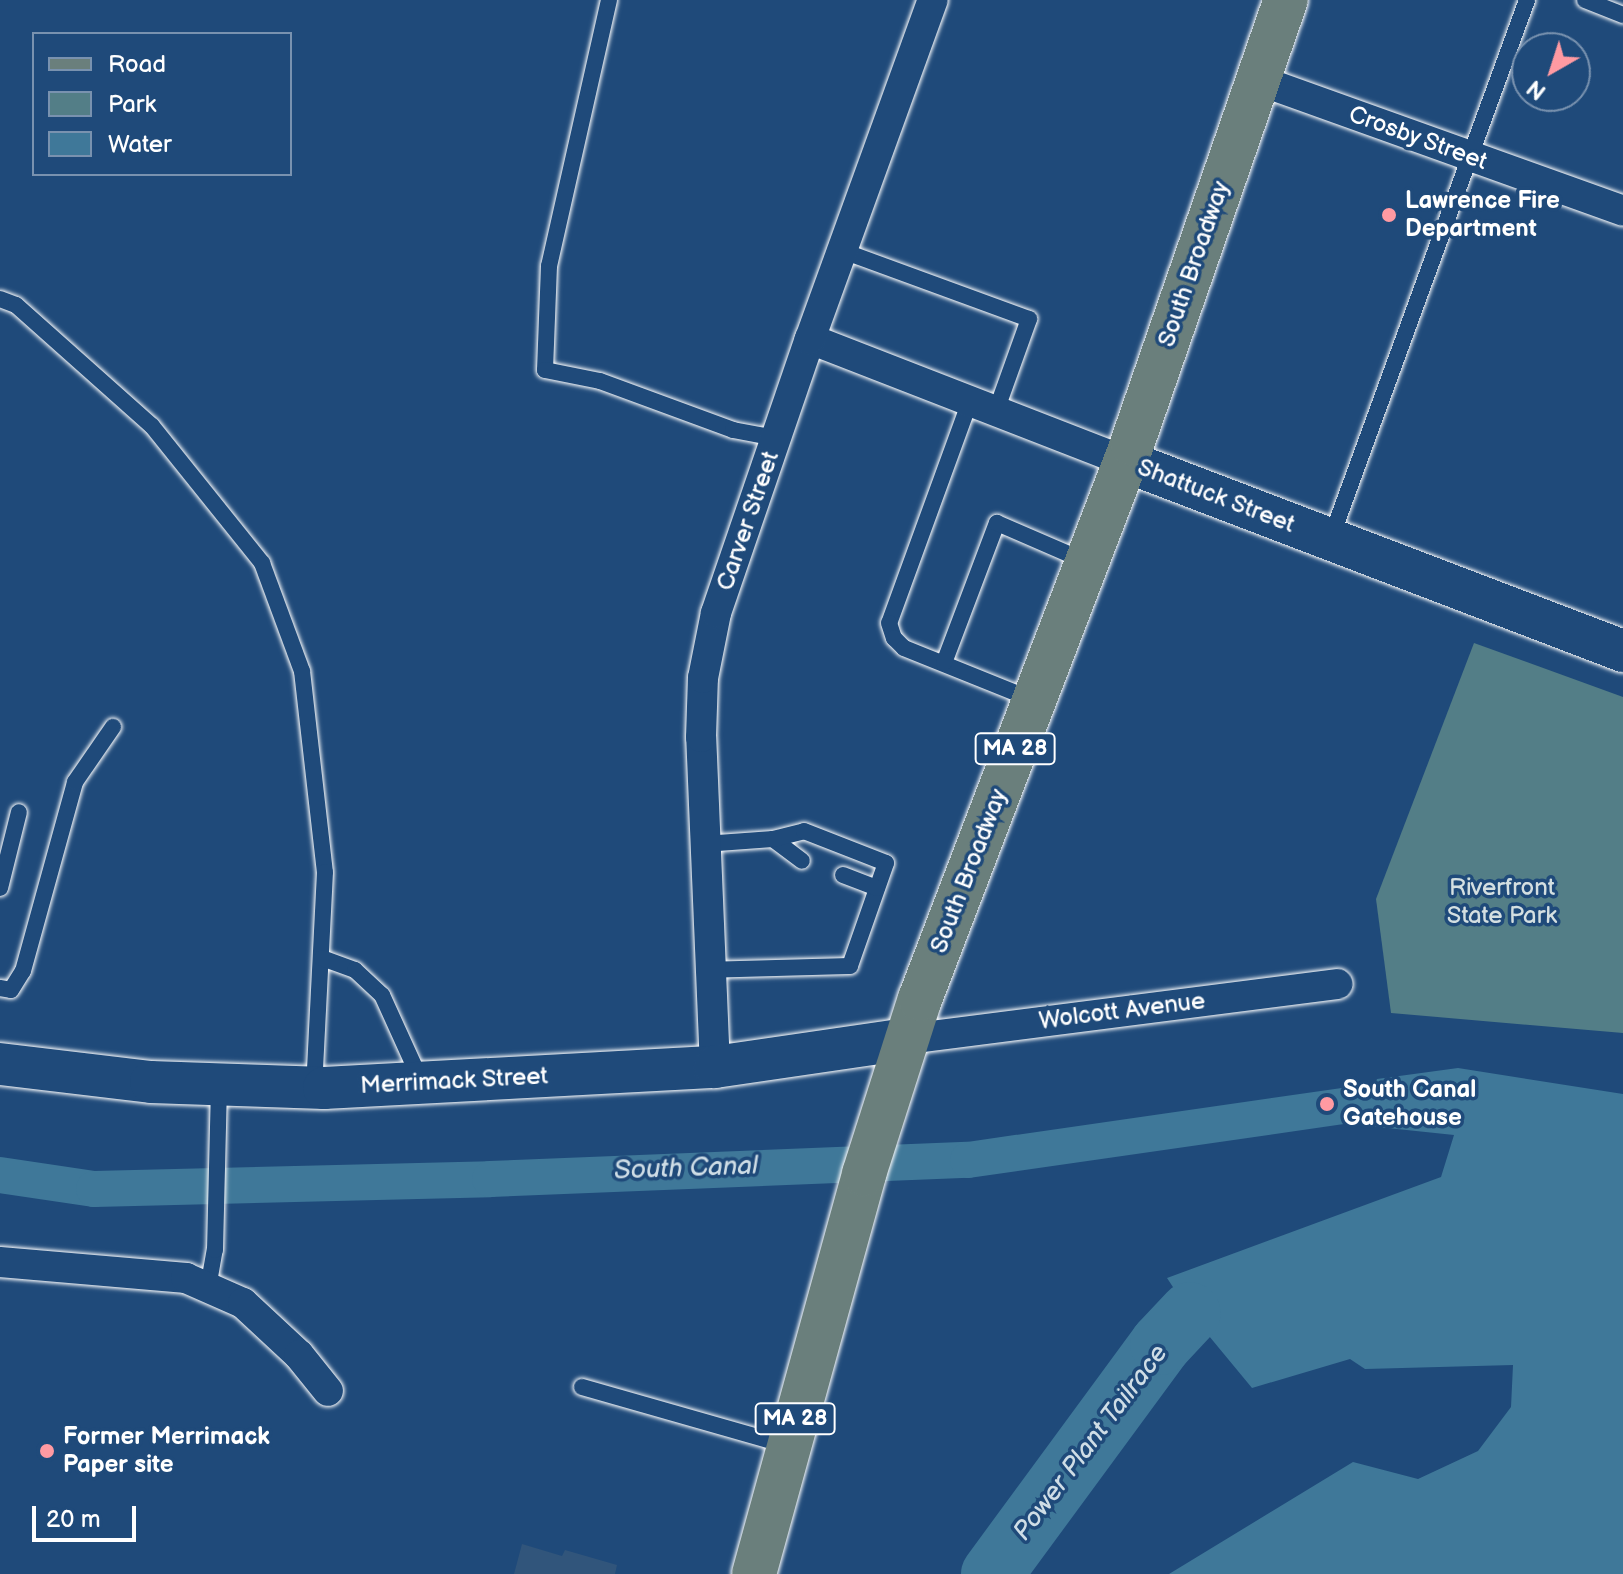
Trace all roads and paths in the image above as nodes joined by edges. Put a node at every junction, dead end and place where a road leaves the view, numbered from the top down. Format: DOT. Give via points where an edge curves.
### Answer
graph roads {
  1 [pos="609,0"];
  2 [pos="933,0"];
  3 [pos="1286,0"];
  4 [pos="1527,0"];
  5 [pos="1585,0"];
  6 [pos="1623,15"];
  7 [pos="1258,80"];
  8 [pos="1471,157"];
  9 [pos="1623,211"];
  10 [pos="843,251"];
  11 [pos="0,299"];
  12 [pos="810,339"];
  13 [pos="983,406"];
  14 [pos="776,438"];
  15 [pos="1125,461"];
  16 [pos="1331,540"];
  17 [pos="1087,562"];
  18 [pos="1623,651"];
  19 [pos="944,663"];
  20 [pos="1034,700"];
  21 [pos="113,727"];
  22 [pos="19,812"];
  23 [pos="773,839"];
  24 [pos="704,844"];
  25 [pos="4,854"];
  26 [pos="802,861"];
  27 [pos="843,875"];
  28 [pos="0,888"];
  29 [pos="877,888"];
  30 [pos="322,958"];
  31 [pos="711,970"];
  32 [pos="1337,984"];
  33 [pos="0,988"];
  34 [pos="908,1039"];
  35 [pos="0,1064"];
  36 [pos="715,1067"];
  37 [pos="421,1081"];
  38 [pos="219,1084"];
  39 [pos="313,1088"];
  40 [pos="0,1262"];
  41 [pos="208,1288"];
  42 [pos="582,1387"];
  43 [pos="328,1391"];
  44 [pos="788,1445"];
  45 [pos="754,1574"];
  1 -- 14 [label="lane" via="549,266 545,370 600,381 733,430"];
  2 -- 10 [label="street, Carver Street"];
  3 -- 7 [label="main road, South Broadway / MA 28"];
  4 -- 8 [label="lane"];
  5 -- 6 [label="lane"];
  7 -- 8 [label="street, Crosby Street"];
  7 -- 15 [label="main road, South Broadway / MA 28"];
  8 -- 9 [label="street, Crosby Street"];
  8 -- 16 [label="lane"];
  10 -- 12 [label="street, Carver Street"];
  10 -- 13 [label="lane" via="1029,319"];
  11 -- 30 [label="lane" via="16,305 152,426 262,563 302,671 325,872"];
  12 -- 13 [label="street, Shattuck Street"];
  12 -- 14 [label="street, Carver Street"];
  13 -- 15 [label="street, Shattuck Street"];
  13 -- 19 [label="lane" via="889,623 904,648"];
  14 -- 24 [label="street, Carver Street" via="716,613 703,678"];
  15 -- 16 [label="main road, Shattuck Street"];
  15 -- 17 [label="main road, South Broadway / MA 28"];
  16 -- 18 [label="main road, Shattuck Street"];
  17 -- 19 [label="lane" via="997,523"];
  17 -- 20 [label="main road, South Broadway / MA 28"];
  19 -- 20 [label="lane"];
  20 -- 34 [label="main road, South Broadway / MA 28"];
  21 -- 33 [label="lane" via="75,782 23,971 11,990"];
  22 -- 25 [label="lane"];
  23 -- 24 [label="lane"];
  23 -- 26 [label="lane"];
  23 -- 29 [label="lane" via="804,831 886,863"];
  24 -- 31 [label="street, Carver Street"];
  25 -- 28 [label="lane"];
  27 -- 29 [label="lane"];
  29 -- 31 [label="lane" via="850,966"];
  30 -- 37 [label="lane" via="355,970 382,995"];
  30 -- 39 [label="lane"];
  31 -- 36 [label="street, Carver Street"];
  32 -- 34 [label="street, Wolcott Avenue"];
  34 -- 36 [label="main road, Merrimack Street"];
  34 -- 44 [label="main road, South Broadway / MA 28"];
  35 -- 38 [label="main road, Merrimack Street" via="151,1082"];
  36 -- 37 [label="main road, Merrimack Street"];
  37 -- 39 [label="main road, Merrimack Street"];
  38 -- 39 [label="main road, Merrimack Street"];
  38 -- 41 [label="lane" via="215,1250"];
  40 -- 41 [label="street" via="186,1278"];
  41 -- 43 [label="street" via="243,1303 299,1355"];
  42 -- 44 [label="lane"];
  44 -- 45 [label="main road, South Broadway / MA 28"];
}
